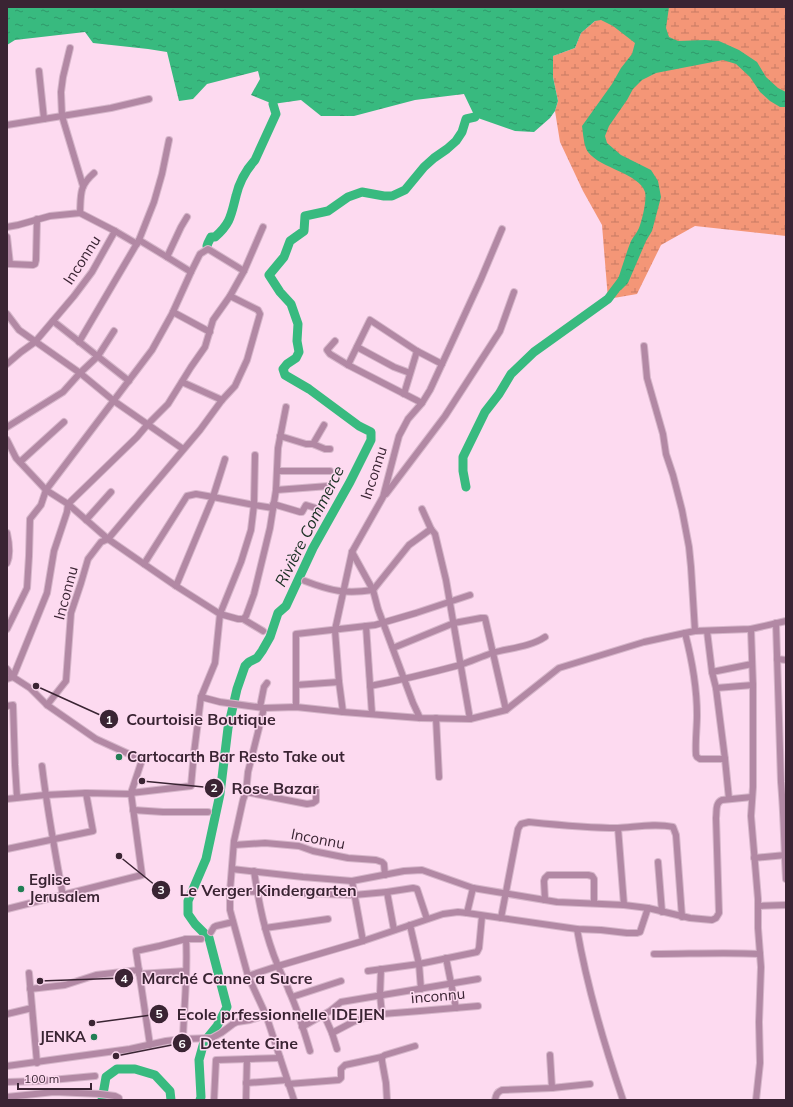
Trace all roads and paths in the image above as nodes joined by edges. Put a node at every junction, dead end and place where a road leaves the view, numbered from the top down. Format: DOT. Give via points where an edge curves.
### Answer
graph roads {
  1 [pos="70,48"];
  2 [pos="39,71"];
  3 [pos="149,99"];
  4 [pos="62,116"];
  5 [pos="44,119"];
  6 [pos="7,125"];
  7 [pos="169,140"];
  8 [pos="94,172"];
  9 [pos="83,186"];
  10 [pos="80,213"];
  11 [pos="187,217"];
  12 [pos="37,219"];
  13 [pos="7,227"];
  14 [pos="263,227"];
  15 [pos="502,229"];
  16 [pos="115,231"];
  17 [pos="7,236"];
  18 [pos="138,242"];
  19 [pos="167,257"];
  20 [pos="8,264"];
  21 [pos="244,271"];
  22 [pos="190,272"];
  23 [pos="514,292"];
  24 [pos="230,296"];
  25 [pos="173,312"];
  26 [pos="7,314"];
  27 [pos="53,321"];
  28 [pos="114,331"];
  29 [pos="210,332"];
  30 [pos="335,341"];
  31 [pos="35,342"];
  32 [pos="79,342"];
  33 [pos="644,346"];
  34 [pos="357,347"];
  35 [pos="416,351"];
  36 [pos="98,356"];
  37 [pos="7,364"];
  38 [pos="442,364"];
  39 [pos="348,365"];
  40 [pos="80,373"];
  41 [pos="410,373"];
  42 [pos="129,381"];
  43 [pos="182,382"];
  44 [pos="404,394"];
  45 [pos="222,400"];
  46 [pos="114,401"];
  47 [pos="422,402"];
  48 [pos="286,407"];
  49 [pos="64,422"];
  50 [pos="148,424"];
  51 [pos="324,425"];
  52 [pos="7,427"];
  53 [pos="280,436"];
  54 [pos="7,440"];
  55 [pos="313,444"];
  56 [pos="183,449"];
  57 [pos="330,449"];
  58 [pos="254,455"];
  59 [pos="225,459"];
  60 [pos="20,462"];
  61 [pos="330,470"];
  62 [pos="277,471"];
  63 [pos="330,486"];
  64 [pos="46,490"];
  65 [pos="276,490"];
  66 [pos="111,492"];
  67 [pos="383,496"];
  68 [pos="213,497"];
  69 [pos="68,504"];
  70 [pos="254,505"];
  71 [pos="273,506"];
  72 [pos="319,509"];
  73 [pos="422,509"];
  74 [pos="86,520"];
  75 [pos="432,529"];
  76 [pos="7,533"];
  77 [pos="108,538"];
  78 [pos="8,544"];
  79 [pos="352,552"];
  80 [pos="7,563"];
  81 [pos="144,564"];
  82 [pos="305,581"];
  83 [pos="176,586"];
  84 [pos="373,590"];
  85 [pos="343,592"];
  86 [pos="470,595"];
  87 [pos="450,602"];
  88 [pos="221,612"];
  89 [pos="243,619"];
  90 [pos="786,621"];
  91 [pos="384,623"];
  92 [pos="454,623"];
  93 [pos="776,623"];
  94 [pos="366,626"];
  95 [pos="7,629"];
  96 [pos="751,629"];
  97 [pos="336,630"];
  98 [pos="263,631"];
  99 [pos="695,631"];
  100 [pos="707,631"];
  101 [pos="685,633"];
  102 [pos="545,637"];
  103 [pos="393,648"];
  104 [pos="492,653"];
  105 [pos="777,659"];
  106 [pos="786,660"];
  107 [pos="461,664"];
  108 [pos="752,664"];
  109 [pos="7,669"];
  110 [pos="712,672"];
  111 [pos="10,678"];
  112 [pos="404,680"];
  113 [pos="339,682"];
  114 [pos="267,683"];
  115 [pos="296,685"];
  116 [pos="370,686"];
  117 [pos="753,686"];
  118 [pos="716,688"];
  119 [pos="201,697"];
  120 [pos="47,705"];
  121 [pos="7,706"];
  122 [pos="259,707"];
  123 [pos="296,707"];
  124 [pos="506,710"];
  125 [pos="343,712"];
  126 [pos="372,714"];
  127 [pos="420,718"];
  128 [pos="436,718"];
  129 [pos="470,719"];
  130 [pos="783,733"];
  131 [pos="725,759"];
  132 [pos="42,766"];
  133 [pos="439,777"];
  134 [pos="784,782"];
  135 [pos="316,788"];
  136 [pos="246,792"];
  137 [pos="86,793"];
  138 [pos="131,793"];
  139 [pos="45,794"];
  140 [pos="17,797"];
  141 [pos="752,798"];
  142 [pos="7,799"];
  143 [pos="729,799"];
  144 [pos="785,806"];
  145 [pos="133,810"];
  146 [pos="208,812"];
  147 [pos="618,828"];
  148 [pos="52,839"];
  149 [pos="234,845"];
  150 [pos="7,849"];
  151 [pos="785,856"];
  152 [pos="754,858"];
  153 [pos="658,862"];
  154 [pos="232,869"];
  155 [pos="254,871"];
  156 [pos="385,875"];
  157 [pos="786,880"];
  158 [pos="352,881"];
  159 [pos="473,888"];
  160 [pos="230,891"];
  161 [pos="257,892"];
  162 [pos="387,892"];
  163 [pos="505,893"];
  164 [pos="354,895"];
  165 [pos="63,896"];
  166 [pos="545,900"];
  167 [pos="594,903"];
  168 [pos="624,905"];
  169 [pos="786,905"];
  170 [pos="758,906"];
  171 [pos="648,908"];
  172 [pos="7,909"];
  173 [pos="662,912"];
  174 [pos="467,913"];
  175 [pos="482,916"];
  176 [pos="682,917"];
  177 [pos="501,918"];
  178 [pos="328,919"];
  179 [pos="427,919"];
  180 [pos="233,922"];
  181 [pos="410,925"];
  182 [pos="265,928"];
  183 [pos="577,929"];
  184 [pos="394,930"];
  185 [pos="211,932"];
  186 [pos="201,939"];
  187 [pos="186,940"];
  188 [pos="363,941"];
  189 [pos="654,954"];
  190 [pos="760,954"];
  191 [pos="446,958"];
  192 [pos="419,964"];
  193 [pos="278,966"];
  194 [pos="381,969"];
  195 [pos="186,971"];
  196 [pos="368,971"];
  197 [pos="139,972"];
  198 [pos="29,973"];
  199 [pos="248,976"];
  200 [pos="478,979"];
  201 [pos="341,981"];
  202 [pos="451,984"];
  203 [pos="30,989"];
  204 [pos="421,989"];
  205 [pos="380,995"];
  206 [pos="292,997"];
  207 [pos="478,1006"];
  208 [pos="32,1008"];
  209 [pos="456,1008"];
  210 [pos="7,1014"];
  211 [pos="382,1014"];
  212 [pos="266,1015"];
  213 [pos="324,1015"];
  214 [pos="302,1027"];
  215 [pos="332,1034"];
  216 [pos="183,1039"];
  217 [pos="150,1045"];
  218 [pos="415,1046"];
  219 [pos="338,1050"];
  220 [pos="310,1051"];
  221 [pos="550,1055"];
  222 [pos="382,1057"];
  223 [pos="280,1058"];
  224 [pos="247,1060"];
  225 [pos="37,1063"];
  226 [pos="7,1066"];
  227 [pos="95,1076"];
  228 [pos="7,1082"];
  229 [pos="288,1082"];
  230 [pos="246,1083"];
  231 [pos="590,1084"];
  232 [pos="552,1088"];
  233 [pos="7,1097"];
  234 [pos="119,1100"];
  235 [pos="214,1100"];
  236 [pos="246,1100"];
  237 [pos="294,1100"];
  238 [pos="387,1100"];
  239 [pos="495,1100"];
  240 [pos="623,1100"];
  241 [pos="756,1100"];
  1 -- 4 [label="street, Inconnu" via="61,92"];
  2 -- 5 [label="street"];
  3 -- 4 [label="street"];
  4 -- 5 [label="street"];
  4 -- 9 [label="street, Inconnu"];
  5 -- 6 [label="street"];
  7 -- 18 [label="street" via="154,202"];
  8 -- 9 [label="street"];
  9 -- 10 [label="street, Inconnu"];
  10 -- 12 [label="street, Inconnu"];
  10 -- 16 [label="street, Inconnu"];
  11 -- 19 [label="street"];
  12 -- 13 [label="street, Inconnu"];
  12 -- 20 [label="street" via="35,264"];
  14 -- 21 [label="street"];
  15 -- 38 [label="street, Inconnu"];
  16 -- 18 [label="street, Inconnu"];
  16 -- 27 [label="street, Inconnu" via="92,272"];
  17 -- 20 [label="street"];
  18 -- 19 [label="street, Inconnu"];
  18 -- 32 [label="street"];
  19 -- 22 [label="street, Inconnu"];
  21 -- 22 [label="street" via="208,249 200,254"];
  21 -- 24 [label="street"];
  22 -- 25 [label="street"];
  23 -- 67 [label="street" via="500,331 445,416"];
  24 -- 29 [label="street" via="213,320"];
  24 -- 45 [label="street, Inconnu" via="258,310 260,314 241,374 235,386"];
  25 -- 29 [label="street"];
  25 -- 42 [label="street" via="152,350"];
  26 -- 31 [label="street" via="18,330"];
  27 -- 31 [label="street, Inconnu"];
  27 -- 32 [label="street"];
  28 -- 36 [label="street"];
  29 -- 43 [label="street" via="205,347"];
  30 -- 39 [label="street" via="327,350"];
  31 -- 37 [label="street, Inconnu"];
  31 -- 40 [label="street"];
  32 -- 36 [label="street"];
  33 -- 99 [label="street" via="647,378 682,510 689,547"];
  34 -- 35 [label="street" via="370,320"];
  34 -- 39 [label="street"];
  34 -- 41 [label="street"];
  35 -- 38 [label="street"];
  35 -- 41 [label="street"];
  36 -- 40 [label="street"];
  36 -- 42 [label="street"];
  38 -- 47 [label="street, Inconnu"];
  39 -- 44 [label="street"];
  40 -- 46 [label="street"];
  40 -- 52 [label="street" via="63,392"];
  41 -- 44 [label="street"];
  42 -- 46 [label="street"];
  43 -- 45 [label="street"];
  43 -- 50 [label="street" via="168,404"];
  44 -- 47 [label="street"];
  45 -- 56 [label="street, Inconnu"];
  46 -- 50 [label="street"];
  46 -- 64 [label="street"];
  47 -- 67 [label="street, Inconnu" via="408,419 399,436"];
  48 -- 53 [label="street"];
  49 -- 60 [label="street"];
  50 -- 56 [label="street"];
  50 -- 69 [label="street" via="137,438"];
  51 -- 55 [label="street"];
  53 -- 55 [label="street"];
  53 -- 62 [label="street"];
  54 -- 60 [label="street"];
  55 -- 57 [label="street"];
  56 -- 77 [label="street, Inconnu"];
  58 -- 70 [label="street"];
  59 -- 68 [label="street"];
  60 -- 64 [label="street"];
  61 -- 62 [label="street"];
  62 -- 65 [label="street"];
  63 -- 65 [label="street"];
  64 -- 69 [label="street"];
  64 -- 95 [label="street" via="41,505 30,519 27,588"];
  65 -- 71 [label="street"];
  66 -- 74 [label="street"];
  67 -- 79 [label="street, Inconnu"];
  68 -- 70 [label="street"];
  68 -- 81 [label="street" via="196,494 187,496"];
  68 -- 83 [label="street"];
  69 -- 74 [label="street"];
  69 -- 111 [label="street, Inconnu" via="54,551 46,593"];
  70 -- 71 [label="street"];
  70 -- 88 [label="street" via="251,530"];
  71 -- 72 [label="street" via="300,512 306,505"];
  71 -- 89 [label="street" via="256,586"];
  73 -- 75 [label="street"];
  74 -- 77 [label="street"];
  75 -- 84 [label="street" via="409,545"];
  75 -- 87 [label="street" via="442,560"];
  76 -- 78 [label="street"];
  77 -- 81 [label="street"];
  77 -- 120 [label="street, Inconnu" via="101,542 88,559 71,613 66,681"];
  78 -- 80 [label="street"];
  79 -- 84 [label="street"];
  79 -- 85 [label="street, Inconnu"];
  81 -- 83 [label="street"];
  82 -- 85 [label="street"];
  83 -- 88 [label="street"];
  84 -- 85 [label="street"];
  84 -- 91 [label="street"];
  85 -- 97 [label="street, Inconnu"];
  86 -- 87 [label="street"];
  87 -- 91 [label="street"];
  87 -- 92 [label="street"];
  88 -- 89 [label="street"];
  88 -- 119 [label="street" via="215,663"];
  89 -- 98 [label="street"];
  90 -- 93 [label="street"];
  91 -- 94 [label="street"];
  91 -- 103 [label="street"];
  92 -- 103 [label="street"];
  92 -- 104 [label="street" via="485,618"];
  92 -- 107 [label="street"];
  93 -- 96 [label="street"];
  93 -- 105 [label="street"];
  94 -- 97 [label="street"];
  94 -- 116 [label="street"];
  96 -- 100 [label="street"];
  96 -- 108 [label="street"];
  97 -- 113 [label="street, Inconnu"];
  97 -- 115 [label="street" via="296,634"];
  99 -- 100 [label="street"];
  99 -- 101 [label="street"];
  100 -- 110 [label="street"];
  101 -- 124 [label="street" via="644,642 559,668"];
  101 -- 131 [label="street" via="696,687 696,755 700,759"];
  102 -- 104 [label="street" via="519,647"];
  103 -- 112 [label="street"];
  104 -- 107 [label="street"];
  104 -- 124 [label="street"];
  105 -- 106 [label="street"];
  105 -- 130 [label="street"];
  107 -- 112 [label="street"];
  107 -- 129 [label="street"];
  108 -- 110 [label="street"];
  108 -- 117 [label="street"];
  109 -- 111 [label="street"];
  110 -- 118 [label="street"];
  111 -- 120 [label="street" via="30,688"];
  112 -- 116 [label="street"];
  112 -- 127 [label="street"];
  113 -- 115 [label="street"];
  113 -- 125 [label="street, Inconnu"];
  114 -- 122 [label="street"];
  115 -- 123 [label="street"];
  116 -- 126 [label="street"];
  117 -- 118 [label="street"];
  117 -- 141 [label="street"];
  118 -- 131 [label="street"];
  119 -- 122 [label="street"];
  119 -- 138 [label="street" via="191,786"];
  120 -- 138 [label="street" via="96,739 142,760"];
  121 -- 140 [label="street" via="13,706"];
  122 -- 123 [label="street"];
  122 -- 136 [label="street"];
  123 -- 125 [label="street"];
  124 -- 129 [label="street"];
  125 -- 126 [label="street"];
  126 -- 127 [label="street"];
  127 -- 128 [label="street"];
  128 -- 129 [label="street"];
  128 -- 133 [label="street"];
  130 -- 134 [label="street"];
  131 -- 143 [label="street"];
  132 -- 139 [label="street"];
  134 -- 144 [label="street"];
  135 -- 136 [label="street" via="316,800 307,804"];
  136 -- 149 [label="street"];
  137 -- 138 [label="street"];
  137 -- 139 [label="street"];
  137 -- 148 [label="street" via="93,831"];
  138 -- 145 [label="street"];
  139 -- 140 [label="street"];
  139 -- 148 [label="street"];
  140 -- 142 [label="street"];
  141 -- 143 [label="street"];
  141 -- 152 [label="street"];
  143 -- 176 [label="street" via="717,804 718,916 712,920"];
  144 -- 151 [label="street"];
  145 -- 146 [label="street"];
  145 -- 165 [label="street" via="142,875"];
  147 -- 163 [label="street" via="529,822 521,824"];
  147 -- 168 [label="street"];
  147 -- 176 [label="street" via="673,827 676,835"];
  148 -- 150 [label="street"];
  148 -- 165 [label="street"];
  149 -- 154 [label="street"];
  149 -- 156 [label="street, Inconnu" via="265,843 299,846 348,858 376,860 384,864"];
  151 -- 152 [label="street"];
  151 -- 157 [label="street"];
  152 -- 170 [label="street"];
  153 -- 173 [label="street"];
  154 -- 155 [label="street"];
  154 -- 160 [label="street"];
  155 -- 158 [label="street"];
  155 -- 161 [label="street"];
  156 -- 158 [label="street"];
  156 -- 159 [label="street" via="422,870"];
  158 -- 164 [label="street"];
  159 -- 163 [label="street"];
  159 -- 174 [label="street"];
  160 -- 161 [label="street"];
  160 -- 180 [label="street"];
  161 -- 164 [label="street"];
  161 -- 182 [label="street"];
  162 -- 164 [label="street"];
  162 -- 179 [label="street" via="416,888"];
  162 -- 184 [label="street"];
  163 -- 166 [label="street"];
  163 -- 177 [label="street"];
  164 -- 188 [label="street"];
  165 -- 172 [label="street"];
  166 -- 167 [label="street"];
  166 -- 167 [label="street" via="544,881 548,875 588,875 594,879"];
  167 -- 168 [label="street"];
  168 -- 171 [label="street"];
  169 -- 170 [label="street"];
  170 -- 190 [label="street"];
  171 -- 173 [label="street"];
  171 -- 183 [label="street" via="642,928 637,933"];
  173 -- 176 [label="street"];
  174 -- 175 [label="street"];
  174 -- 179 [label="street" via="443,914"];
  175 -- 177 [label="street"];
  175 -- 191 [label="street" via="479,950"];
  177 -- 183 [label="street"];
  178 -- 182 [label="street"];
  179 -- 181 [label="street"];
  180 -- 185 [label="street" via="214,926"];
  180 -- 199 [label="street"];
  181 -- 184 [label="street"];
  181 -- 192 [label="street"];
  182 -- 193 [label="street"];
  183 -- 240 [label="street" via="593,1004"];
  184 -- 188 [label="street"];
  186 -- 187 [label="street"];
  187 -- 195 [label="street"];
  187 -- 197 [label="street" via="136,951"];
  188 -- 193 [label="street"];
  189 -- 190 [label="street"];
  190 -- 241 [label="street" via="760,1063"];
  191 -- 192 [label="street"];
  191 -- 202 [label="street"];
  192 -- 194 [label="street"];
  192 -- 204 [label="street, inconnu"];
  193 -- 199 [label="street"];
  193 -- 206 [label="street"];
  194 -- 196 [label="street"];
  194 -- 205 [label="street"];
  195 -- 197 [label="street"];
  195 -- 216 [label="street"];
  197 -- 203 [label="street" via="96,975 65,985"];
  197 -- 217 [label="street"];
  198 -- 203 [label="street"];
  199 -- 212 [label="street"];
  200 -- 202 [label="street, inconnu"];
  201 -- 206 [label="street"];
  202 -- 204 [label="street, inconnu"];
  202 -- 209 [label="street"];
  203 -- 208 [label="street"];
  204 -- 205 [label="street, inconnu"];
  205 -- 211 [label="street"];
  205 -- 213 [label="street, inconnu" via="341,1002"];
  206 -- 214 [label="street"];
  207 -- 209 [label="street, inconnu"];
  208 -- 210 [label="street"];
  208 -- 225 [label="street"];
  209 -- 211 [label="street, inconnu"];
  211 -- 215 [label="street, inconnu" via="353,1022"];
  212 -- 216 [label="street" via="237,1022 212,1038"];
  212 -- 223 [label="street"];
  213 -- 214 [label="street, inconnu"];
  213 -- 215 [label="street"];
  214 -- 220 [label="street"];
  215 -- 219 [label="street"];
  216 -- 217 [label="street"];
  217 -- 225 [label="street"];
  218 -- 222 [label="street"];
  221 -- 232 [label="street"];
  222 -- 229 [label="street" via="345,1065 341,1069 342,1076 339,1080"];
  222 -- 238 [label="street"];
  223 -- 224 [label="street"];
  223 -- 229 [label="street"];
  224 -- 230 [label="street"];
  224 -- 235 [label="street" via="216,1060"];
  225 -- 226 [label="street"];
  227 -- 228 [label="street"];
  229 -- 230 [label="street"];
  229 -- 237 [label="street"];
  230 -- 236 [label="street"];
  231 -- 232 [label="street"];
  232 -- 239 [label="street" via="502,1090"];
  233 -- 234 [label="street" via="54,1092 100,1094"];
}
